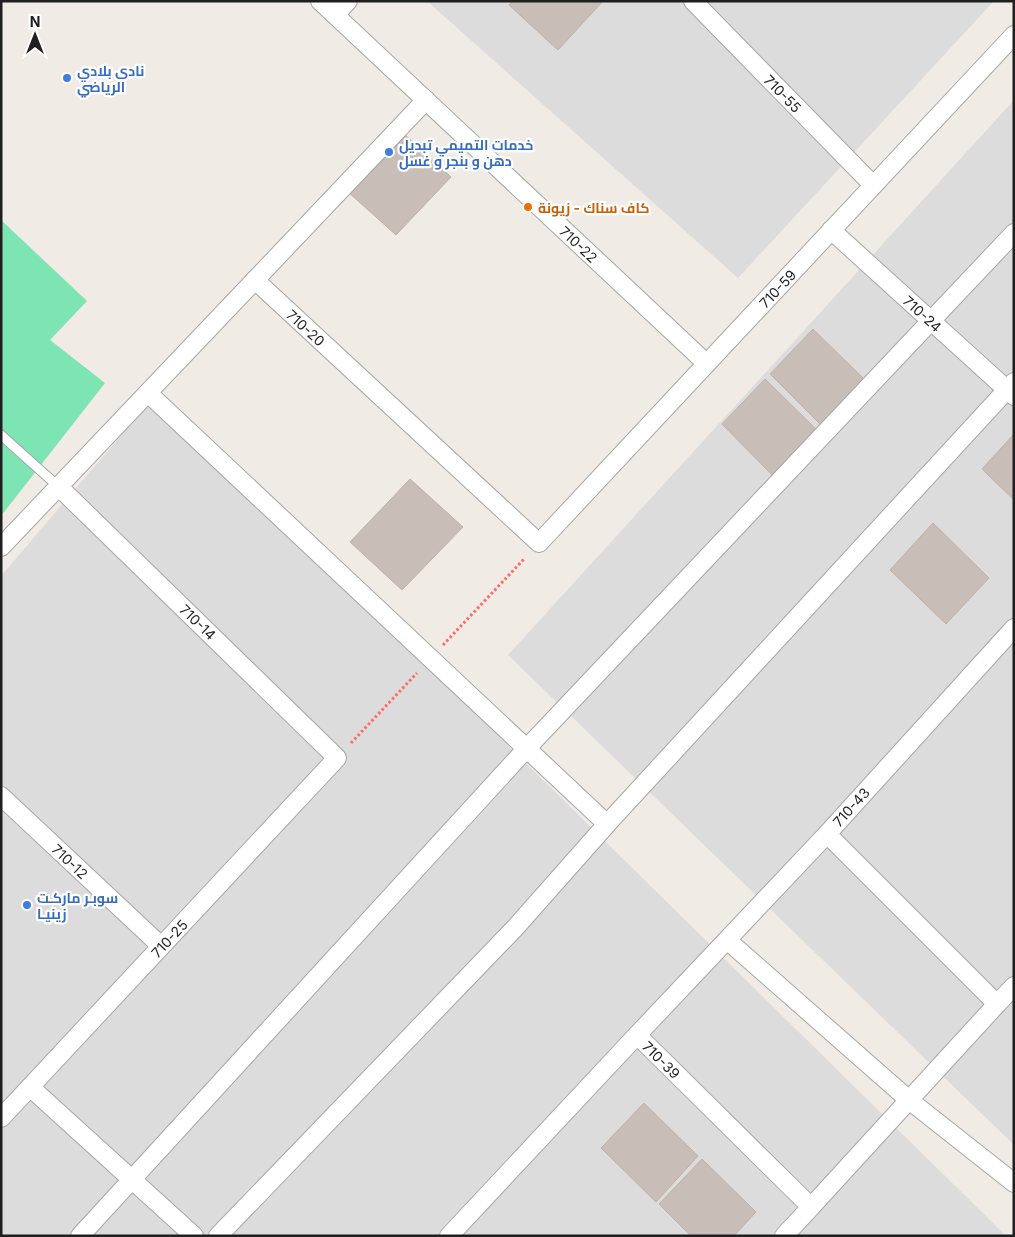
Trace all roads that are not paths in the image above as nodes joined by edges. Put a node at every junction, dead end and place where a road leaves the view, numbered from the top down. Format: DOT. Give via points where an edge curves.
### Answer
graph roads {
  1 [pos="320,1"];
  2 [pos="348,1"];
  3 [pos="693,1"];
  4 [pos="335,15"];
  5 [pos="1014,34"];
  6 [pos="426,100"];
  7 [pos="873,185"];
  8 [pos="831,230"];
  9 [pos="1014,233"];
  10 [pos="254,280"];
  11 [pos="932,321"];
  12 [pos="706,364"];
  13 [pos="1011,389"];
  14 [pos="148,393"];
  15 [pos="1,435"];
  16 [pos="59,487"];
  17 [pos="539,542"];
  18 [pos="1,548"];
  19 [pos="1014,628"];
  20 [pos="527,748"];
  21 [pos="337,758"];
  22 [pos="1,796"];
  23 [pos="607,824"];
  24 [pos="827,834"];
  25 [pos="726,940"];
  26 [pos="161,946"];
  27 [pos="1014,986"];
  28 [pos="997,1004"];
  29 [pos="637,1035"];
  30 [pos="30,1087"];
  31 [pos="909,1100"];
  32 [pos="1,1118"];
  33 [pos="133,1180"];
  34 [pos="1014,1183"];
  35 [pos="811,1207"];
  36 [pos="80,1236"];
  37 [pos="194,1236"];
  38 [pos="218,1236"];
  39 [pos="449,1236"];
  40 [pos="784,1236"];
  1 -- 4 [label="street, 710-22"];
  2 -- 4 [label="street"];
  3 -- 7 [label="street, 710-55"];
  4 -- 6 [label="street, 710-22"];
  5 -- 7 [label="street, 710-59"];
  6 -- 10 [label="street"];
  6 -- 12 [label="street, 710-22"];
  7 -- 8 [label="street, 710-59"];
  8 -- 11 [label="street, 710-24"];
  8 -- 12 [label="street, 710-59"];
  9 -- 11 [label="street"];
  10 -- 14 [label="street"];
  10 -- 17 [label="street, 710-20"];
  11 -- 13 [label="street, 710-24"];
  11 -- 20 [label="street"];
  12 -- 17 [label="street, 710-59"];
  13 -- 23 [label="street"];
  14 -- 16 [label="street"];
  14 -- 20 [label="street"];
  15 -- 16 [label="lane"];
  16 -- 18 [label="street"];
  16 -- 21 [label="street, 710-14"];
  19 -- 24 [label="street, 710-43"];
  20 -- 23 [label="street"];
  20 -- 33 [label="street"];
  21 -- 26 [label="street, 710-25"];
  22 -- 26 [label="street, 710-12"];
  23 -- 38 [label="street" via="514,929"];
  24 -- 25 [label="street"];
  24 -- 28 [label="street, 710-43"];
  25 -- 29 [label="street"];
  25 -- 31 [label="street"];
  26 -- 30 [label="street, 710-25"];
  27 -- 28 [label="street"];
  28 -- 31 [label="street"];
  29 -- 35 [label="street, 710-39"];
  29 -- 39 [label="street, 710-39"];
  30 -- 32 [label="street, 710-25"];
  30 -- 33 [label="street"];
  31 -- 34 [label="street"];
  31 -- 35 [label="street"];
  33 -- 36 [label="street"];
  33 -- 37 [label="street"];
  35 -- 40 [label="street"];
}
